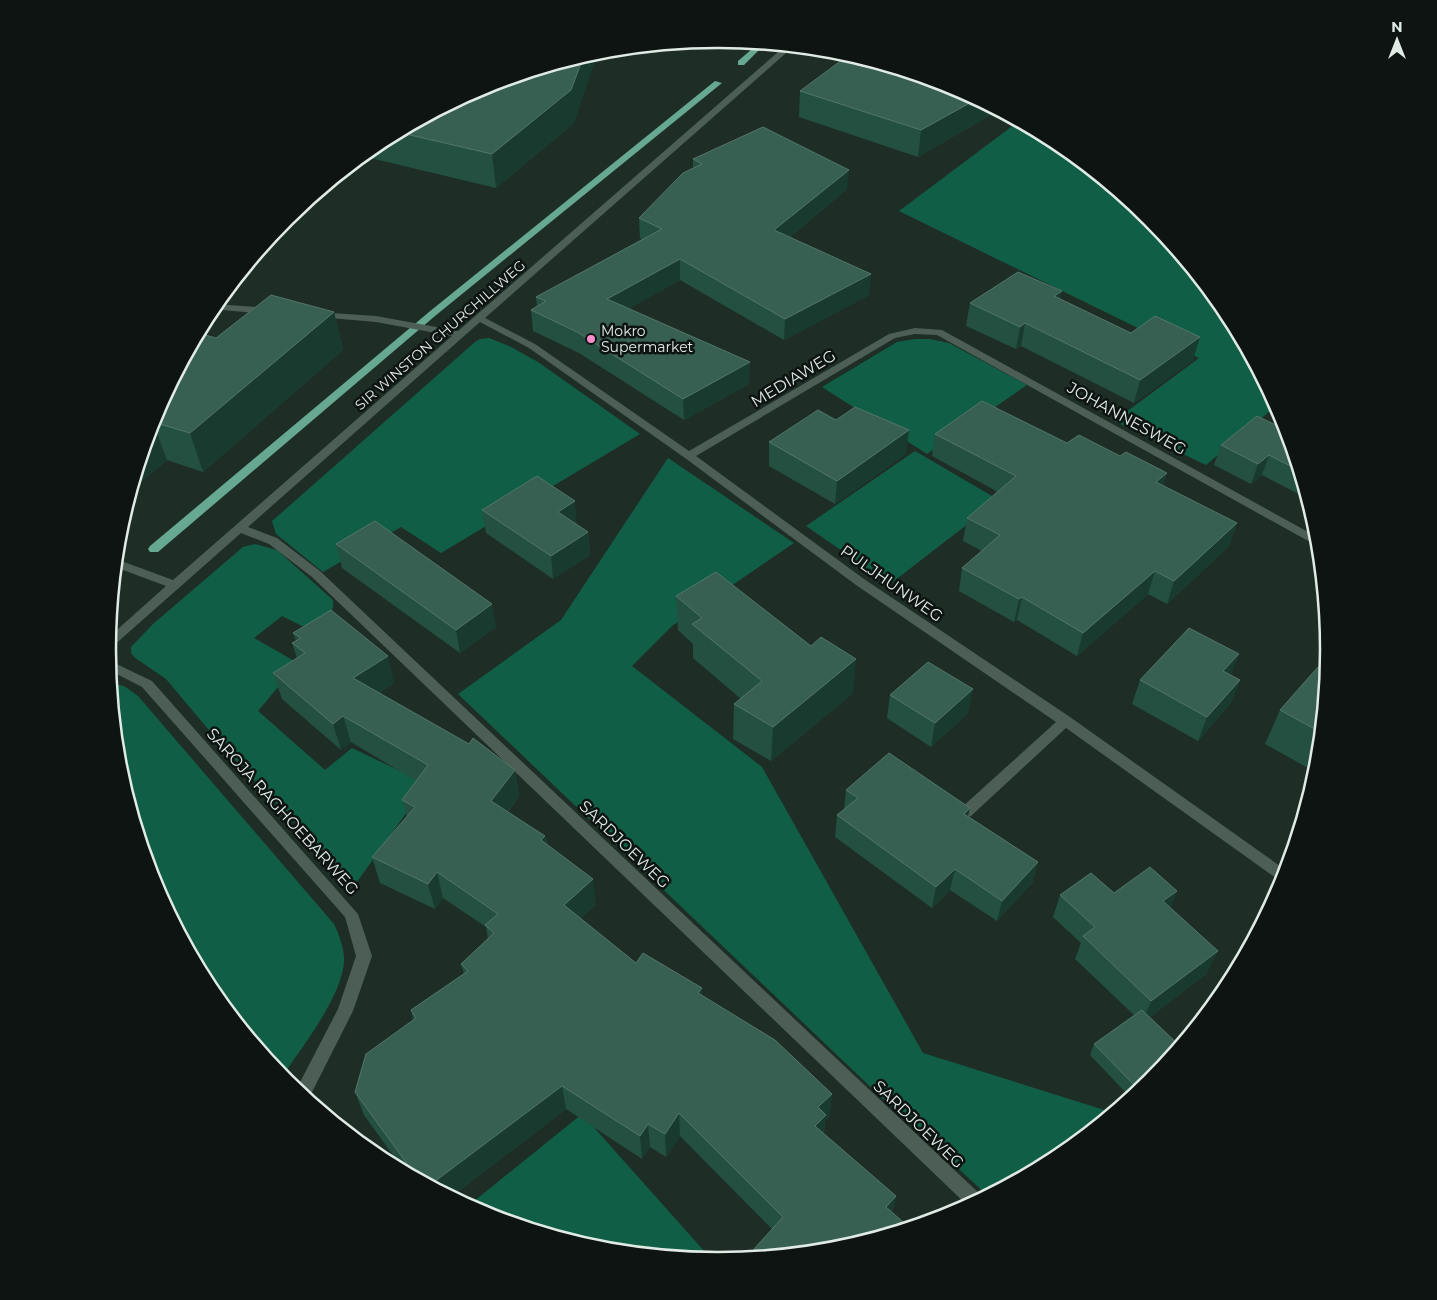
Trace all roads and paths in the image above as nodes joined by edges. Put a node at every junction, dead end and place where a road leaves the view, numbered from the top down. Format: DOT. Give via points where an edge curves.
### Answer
graph roads {
  1 [pos="783,52"];
  2 [pos="223,308"];
  3 [pos="280,312"];
  4 [pos="309,314"];
  5 [pos="479,318"];
  6 [pos="915,331"];
  7 [pos="461,335"];
  8 [pos="689,456"];
  9 [pos="239,528"];
  10 [pos="1310,539"];
  11 [pos="122,565"];
  12 [pos="174,585"];
  13 [pos="116,637"];
  14 [pos="116,668"];
  15 [pos="1065,721"];
  16 [pos="966,812"];
  17 [pos="1278,873"];
  18 [pos="305,1088"];
  19 [pos="971,1197"];
  1 -- 5 [label="street, SIR WINSTON CHURCHILLWEG"];
  2 -- 3 [label="street"];
  4 -- 7 [label="street" via="384,320"];
  5 -- 7 [label="street, SIR WINSTON CHURCHILLWEG"];
  5 -- 8 [label="street, PULJHUNWEG" via="532,346"];
  6 -- 8 [label="street, MEDIAWEG" via="892,336"];
  6 -- 10 [label="street, JOHANNESWEG" via="939,332"];
  7 -- 9 [label="street, SIR WINSTON CHURCHILLWEG"];
  8 -- 15 [label="street, PULJHUNWEG" via="860,582"];
  9 -- 12 [label="street, SIR WINSTON CHURCHILLWEG"];
  9 -- 19 [label="street, SARDJOEWEG" via="273,541 316,574"];
  11 -- 12 [label="street"];
  12 -- 13 [label="street, SIR WINSTON CHURCHILLWEG"];
  14 -- 18 [label="street, SAROJA RAGHOEBARWEG" via="147,684 351,914 364,956 345,1012"];
  15 -- 16 [label="street"];
  15 -- 17 [label="street, PULJHUNWEG"];
}
